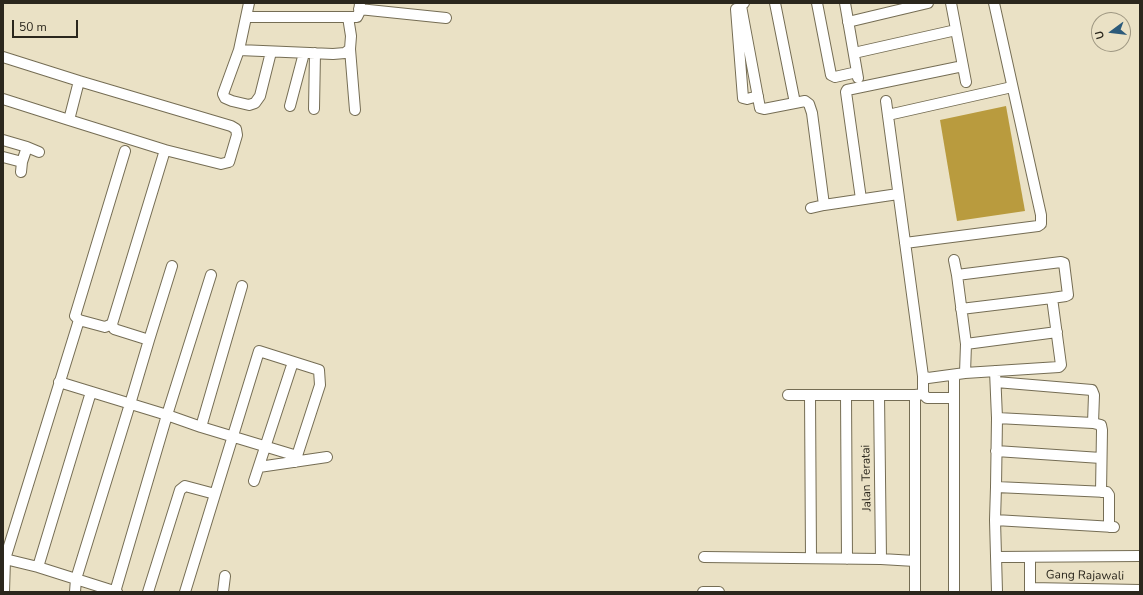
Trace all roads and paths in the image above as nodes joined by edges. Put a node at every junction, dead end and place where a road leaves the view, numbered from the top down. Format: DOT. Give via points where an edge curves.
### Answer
graph roads {
  1 [pos="249,3"];
  2 [pos="775,3"];
  3 [pos="817,3"];
  4 [pos="845,3"];
  5 [pos="928,3"];
  6 [pos="951,3"];
  7 [pos="994,3"];
  8 [pos="742,5"];
  9 [pos="360,6"];
  10 [pos="246,17"];
  11 [pos="348,17"];
  12 [pos="446,18"];
  13 [pos="848,22"];
  14 [pos="956,30"];
  15 [pos="350,49"];
  16 [pos="239,50"];
  17 [pos="271,52"];
  18 [pos="304,53"];
  19 [pos="854,53"];
  20 [pos="315,54"];
  21 [pos="3,57"];
  22 [pos="963,66"];
  23 [pos="857,72"];
  24 [pos="79,81"];
  25 [pos="966,82"];
  26 [pos="860,86"];
  27 [pos="1012,87"];
  28 [pos="758,96"];
  29 [pos="3,99"];
  30 [pos="886,101"];
  31 [pos="795,103"];
  32 [pos="290,106"];
  33 [pos="314,109"];
  34 [pos="355,110"];
  35 [pos="888,115"];
  36 [pos="69,120"];
  37 [pos="3,140"];
  38 [pos="27,147"];
  39 [pos="165,150"];
  40 [pos="125,151"];
  41 [pos="39,152"];
  42 [pos="3,157"];
  43 [pos="898,194"];
  44 [pos="861,199"];
  45 [pos="824,205"];
  46 [pos="811,208"];
  47 [pos="905,243"];
  48 [pos="954,260"];
  49 [pos="172,266"];
  50 [pos="211,275"];
  51 [pos="957,275"];
  52 [pos="242,286"];
  53 [pos="1052,298"];
  54 [pos="960,309"];
  55 [pos="79,320"];
  56 [pos="112,324"];
  57 [pos="1057,332"];
  58 [pos="149,340"];
  59 [pos="966,344"];
  60 [pos="293,362"];
  61 [pos="995,371"];
  62 [pos="966,373"];
  63 [pos="954,375"];
  64 [pos="923,376"];
  65 [pos="59,382"];
  66 [pos="996,382"];
  67 [pos="91,392"];
  68 [pos="919,394"];
  69 [pos="810,395"];
  70 [pos="846,395"];
  71 [pos="879,395"];
  72 [pos="788,396"];
  73 [pos="954,398"];
  74 [pos="130,404"];
  75 [pos="167,415"];
  76 [pos="997,418"];
  77 [pos="1093,423"];
  78 [pos="201,427"];
  79 [pos="233,436"];
  80 [pos="266,446"];
  81 [pos="996,451"];
  82 [pos="326,457"];
  83 [pos="1101,458"];
  84 [pos="296,459"];
  85 [pos="259,467"];
  86 [pos="254,481"];
  87 [pos="996,487"];
  88 [pos="1101,492"];
  89 [pos="215,494"];
  90 [pos="995,520"];
  91 [pos="1030,556"];
  92 [pos="1140,556"];
  93 [pos="704,557"];
  94 [pos="996,557"];
  95 [pos="811,558"];
  96 [pos="5,559"];
  97 [pos="847,559"];
  98 [pos="881,559"];
  99 [pos="915,561"];
  100 [pos="38,567"];
  101 [pos="225,576"];
  102 [pos="76,579"];
  103 [pos="1030,590"];
  104 [pos="1140,590"];
  105 [pos="4,592"];
  106 [pos="76,592"];
  107 [pos="116,592"];
  108 [pos="148,592"];
  109 [pos="185,592"];
  110 [pos="223,592"];
  111 [pos="703,592"];
  112 [pos="719,592"];
  113 [pos="915,592"];
  114 [pos="954,592"];
  115 [pos="996,592"];
  1 -- 10 [label="street"];
  2 -- 31 [label="street"];
  3 -- 23 [label="street" via="831,76"];
  4 -- 13 [label="street"];
  5 -- 13 [label="street"];
  6 -- 14 [label="street"];
  7 -- 27 [label="street"];
  8 -- 28 [label="street"];
  8 -- 28 [label="street" via="736,9 742,98"];
  9 -- 11 [label="street" via="357,17"];
  9 -- 12 [label="street"];
  10 -- 11 [label="street"];
  10 -- 16 [label="street"];
  11 -- 15 [label="street"];
  13 -- 19 [label="street"];
  14 -- 19 [label="street"];
  14 -- 22 [label="street"];
  15 -- 20 [label="street" via="345,53"];
  15 -- 34 [label="street"];
  16 -- 17 [label="street"];
  16 -- 17 [label="street" via="223,94 232,101 249,105 260,96"];
  17 -- 18 [label="street"];
  18 -- 20 [label="street"];
  18 -- 32 [label="street"];
  19 -- 23 [label="street"];
  20 -- 33 [label="street"];
  21 -- 24 [label="street"];
  22 -- 25 [label="street"];
  22 -- 26 [label="street"];
  23 -- 26 [label="street"];
  24 -- 36 [label="street"];
  24 -- 39 [label="street" via="236,129 237,135 229,162 221,164"];
  26 -- 44 [label="street" via="849,88 846,92"];
  27 -- 35 [label="street"];
  27 -- 47 [label="street" via="1041,224"];
  28 -- 31 [label="street" via="760,108 764,109"];
  29 -- 36 [label="street"];
  30 -- 35 [label="street"];
  31 -- 45 [label="street" via="805,101 810,104"];
  35 -- 43 [label="street"];
  36 -- 39 [label="street"];
  37 -- 38 [label="street"];
  38 -- 41 [label="street"];
  38 -- 42 [label="street" via="21,167"];
  39 -- 56 [label="street"];
  40 -- 55 [label="street" via="75,316"];
  43 -- 44 [label="street"];
  43 -- 47 [label="street"];
  44 -- 45 [label="street"];
  45 -- 46 [label="street"];
  47 -- 64 [label="street"];
  48 -- 51 [label="street"];
  49 -- 58 [label="street"];
  50 -- 75 [label="street"];
  51 -- 53 [label="street" via="1063,262 1069,293 1066,296"];
  51 -- 54 [label="street"];
  52 -- 78 [label="street"];
  53 -- 54 [label="street"];
  53 -- 57 [label="street"];
  54 -- 59 [label="street"];
  55 -- 56 [label="street" via="105,327"];
  55 -- 65 [label="street"];
  56 -- 58 [label="street" via="114,329"];
  57 -- 59 [label="street"];
  57 -- 61 [label="street" via="1062,364 1060,366"];
  58 -- 74 [label="street"];
  59 -- 62 [label="street"];
  60 -- 79 [label="street" via="259,351"];
  60 -- 80 [label="street"];
  60 -- 84 [label="street" via="319,370 320,385"];
  61 -- 62 [label="street"];
  61 -- 66 [label="street"];
  62 -- 63 [label="street"];
  63 -- 64 [label="street" via="928,378"];
  63 -- 73 [label="street"];
  64 -- 68 [label="street"];
  65 -- 67 [label="street"];
  65 -- 96 [label="street"];
  66 -- 76 [label="street"];
  66 -- 77 [label="street" via="1092,390"];
  67 -- 74 [label="street"];
  67 -- 100 [label="street"];
  68 -- 71 [label="street"];
  68 -- 73 [label="street" via="927,398"];
  68 -- 99 [label="street"];
  69 -- 70 [label="street"];
  69 -- 72 [label="street"];
  69 -- 95 [label="street"];
  70 -- 71 [label="street"];
  70 -- 97 [label="street"];
  71 -- 98 [label="street, Jalan Teratai"];
  73 -- 114 [label="street"];
  74 -- 75 [label="street"];
  74 -- 102 [label="street"];
  75 -- 78 [label="street"];
  75 -- 107 [label="street"];
  76 -- 77 [label="street"];
  76 -- 81 [label="street"];
  77 -- 83 [label="street" via="1102,427"];
  78 -- 79 [label="street"];
  79 -- 80 [label="street"];
  79 -- 89 [label="street"];
  80 -- 84 [label="street"];
  80 -- 85 [label="street"];
  81 -- 83 [label="street"];
  81 -- 87 [label="street"];
  82 -- 84 [label="street"];
  83 -- 88 [label="street"];
  84 -- 85 [label="street"];
  85 -- 86 [label="street"];
  87 -- 88 [label="street"];
  87 -- 90 [label="street"];
  88 -- 90 [label="street" via="1109,494 1111,527"];
  89 -- 108 [label="street" via="185,486 180,490"];
  89 -- 109 [label="street"];
  90 -- 94 [label="street"];
  91 -- 92 [label="street"];
  91 -- 94 [label="street"];
  91 -- 103 [label="street"];
  93 -- 95 [label="street"];
  94 -- 115 [label="street"];
  95 -- 97 [label="street"];
  96 -- 100 [label="street"];
  96 -- 105 [label="street"];
  97 -- 98 [label="street"];
  98 -- 99 [label="street"];
  99 -- 113 [label="street"];
  100 -- 102 [label="street"];
  101 -- 110 [label="street"];
  102 -- 106 [label="street"];
  102 -- 107 [label="street"];
  103 -- 104 [label="street, Gang Rajawali"];
  111 -- 112 [label="street"];
}
